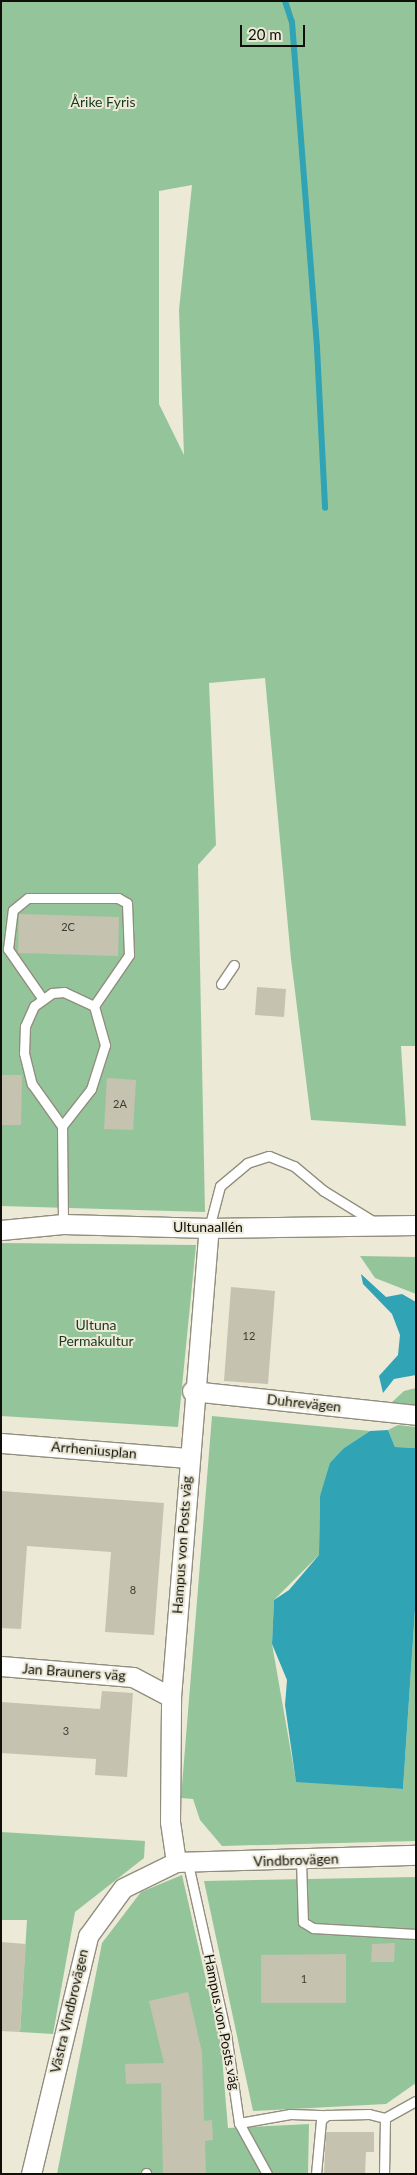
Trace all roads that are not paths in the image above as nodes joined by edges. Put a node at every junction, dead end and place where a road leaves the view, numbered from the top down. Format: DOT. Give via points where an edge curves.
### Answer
graph roads {
  1 [pos="234,965"];
  2 [pos="221,984"];
  3 [pos="42,998"];
  4 [pos="94,1006"];
  5 [pos="62,1126"];
  6 [pos="63,1224"];
  7 [pos="416,1225"];
  8 [pos="380,1226"];
  9 [pos="209,1228"];
  10 [pos="1,1230"];
  11 [pos="192,1391"];
  12 [pos="416,1416"];
  13 [pos="1,1443"];
  14 [pos="188,1458"];
  15 [pos="1,1666"];
  16 [pos="171,1697"];
  17 [pos="416,1855"];
  18 [pos="301,1860"];
  19 [pos="182,1863"];
  20 [pos="416,1934"];
  21 [pos="416,2101"];
  22 [pos="327,2115"];
  23 [pos="385,2118"];
  24 [pos="239,2123"];
  25 [pos="31,2174"];
  26 [pos="267,2174"];
  27 [pos="316,2174"];
  28 [pos="384,2174"];
  1 -- 2 [label="lane"];
  3 -- 4 [label="lane" via="64,992"];
  3 -- 4 [label="lane" via="8,949 13,910 28,898 118,898 127,903 129,955"];
  3 -- 5 [label="lane" via="28,1015 24,1052 32,1084"];
  4 -- 5 [label="lane" via="104,1029 100,1068 84,1102"];
  5 -- 6 [label="lane"];
  6 -- 9 [label="street, Ultunaallén"];
  6 -- 10 [label="street, Ultunaallén"];
  7 -- 8 [label="street, Ultunaallén"];
  8 -- 9 [label="street, Ultunaallén"];
  8 -- 9 [label="lane" via="324,1191 294,1166 269,1156 247,1163 220,1186"];
  9 -- 11 [label="street, Hampus von Posts väg"];
  11 -- 12 [label="street, Duhrevägen"];
  11 -- 14 [label="street, Hampus von Posts väg"];
  13 -- 14 [label="street, Arrheniusplan"];
  14 -- 16 [label="street, Hampus von Posts väg"];
  15 -- 16 [label="street, Jan Brauners väg" via="133,1677"];
  16 -- 19 [label="street, Hampus von Posts väg" via="170,1822"];
  17 -- 18 [label="street, Vindbrovägen"];
  18 -- 19 [label="street, Vindbrovägen"];
  18 -- 20 [label="lane" via="303,1922 313,1928"];
  19 -- 24 [label="lane, Hampus von Posts väg" via="226,2034"];
  19 -- 25 [label="street, Västra Vindbrovägen" via="123,1888 88,1936"];
  21 -- 23 [label="lane"];
  22 -- 23 [label="lane"];
  22 -- 24 [label="lane" via="290,2114"];
  22 -- 27 [label="lane" via="318,2130"];
  23 -- 28 [label="lane"];
  24 -- 26 [label="lane, Hampus von Posts väg"];
}
